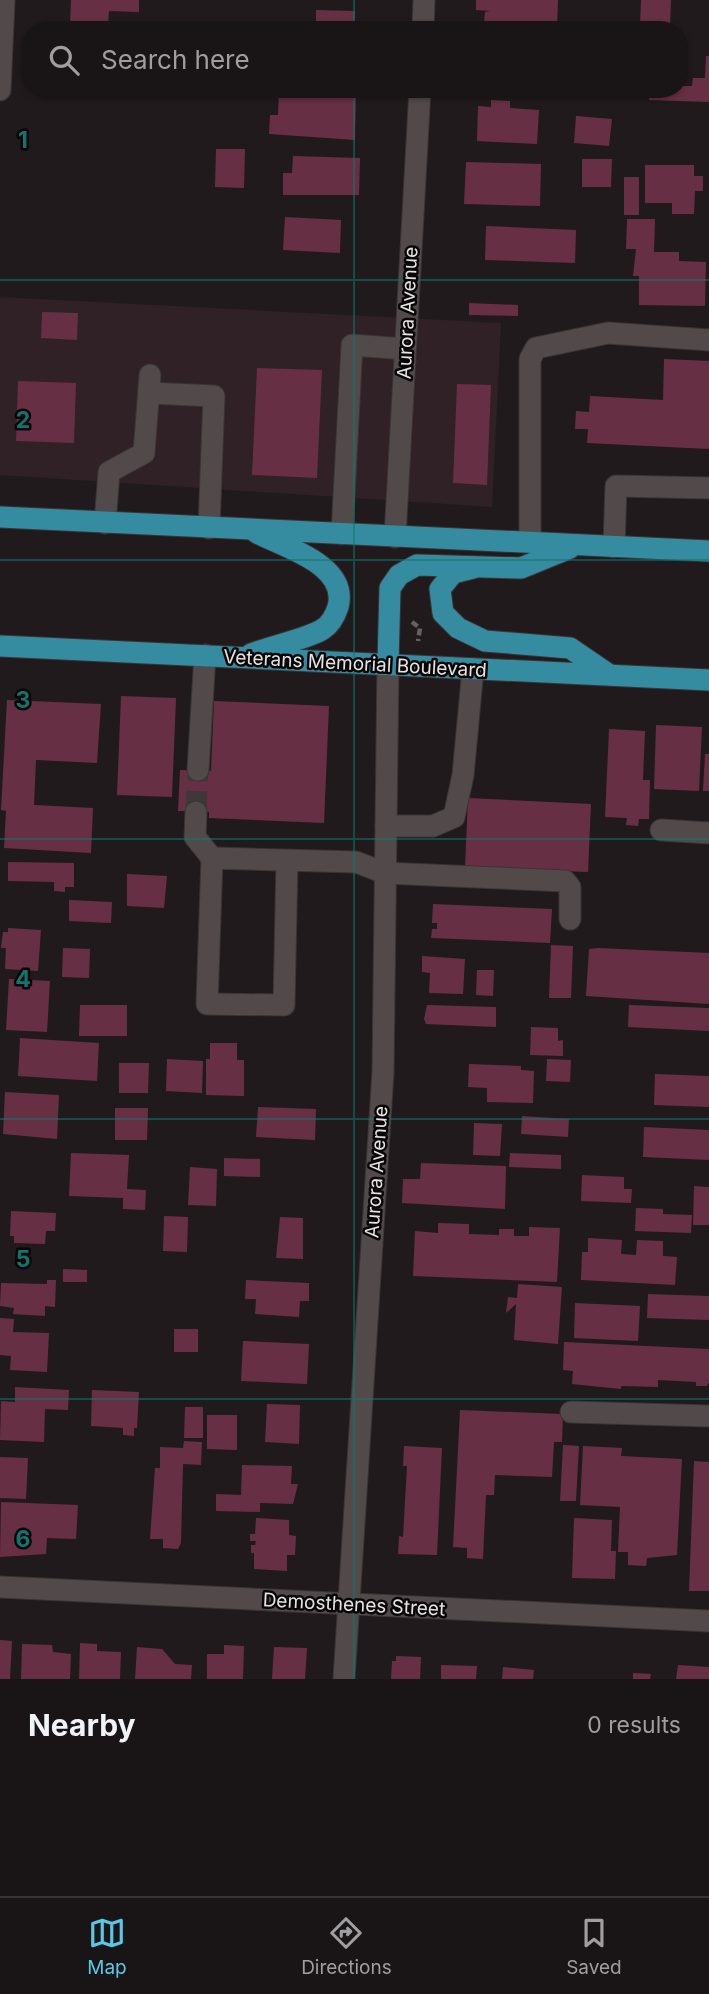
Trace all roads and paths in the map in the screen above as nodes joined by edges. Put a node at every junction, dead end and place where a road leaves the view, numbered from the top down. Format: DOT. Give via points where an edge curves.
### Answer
graph roads {
  1 [pos="4,0"];
  2 [pos="424,0"];
  3 [pos="423,21"];
  4 [pos="0,90"];
  5 [pos="419,98"];
  6 [pos="709,340"];
  7 [pos="405,349"];
  8 [pos="709,488"];
  9 [pos="0,517"];
  10 [pos="105,523"];
  11 [pos="209,528"];
  12 [pos="252,530"];
  13 [pos="342,534"];
  14 [pos="395,537"];
  15 [pos="530,542"];
  16 [pos="579,545"];
  17 [pos="614,547"];
  18 [pos="709,551"];
  19 [pos="485,565"];
  20 [pos="0,646"];
  21 [pos="205,655"];
  22 [pos="243,657"];
  23 [pos="388,663"];
  24 [pos="473,668"];
  25 [pos="609,674"];
  26 [pos="709,680"];
  27 [pos="198,770"];
  28 [pos="196,812"];
  29 [pos="386,827"];
  30 [pos="661,830"];
  31 [pos="709,833"];
  32 [pos="212,858"];
  33 [pos="287,861"];
  34 [pos="385,873"];
  35 [pos="570,919"];
  36 [pos="571,1412"];
  37 [pos="709,1416"];
  38 [pos="0,1587"];
  39 [pos="347,1604"];
  40 [pos="709,1621"];
  41 [pos="344,1679"];
  1 -- 4 [label="street"];
  2 -- 3 [label="street"];
  5 -- 7 [label="street, Aurora Avenue"];
  6 -- 15 [label="street" via="608,333 536,348 530,359"];
  7 -- 13 [label="street" via="352,345"];
  7 -- 14 [label="street, Aurora Avenue"];
  8 -- 17 [label="street" via="615,485"];
  9 -- 10 [label="main road"];
  10 -- 11 [label="main road"];
  10 -- 11 [label="street" via="109,472 144,453 149,384 214,396"];
  11 -- 12 [label="main road"];
  12 -- 13 [label="main road"];
  12 -- 22 [label="main road" via="326,569 336,584 339,601 336,615 323,629"];
  13 -- 14 [label="main road"];
  14 -- 15 [label="main road"];
  15 -- 16 [label="main road"];
  16 -- 17 [label="main road"];
  16 -- 19 [label="main road" via="521,568"];
  17 -- 18 [label="main road"];
  19 -- 23 [label="main road" via="417,565 399,575 390,588"];
  19 -- 25 [label="main road" via="453,572 440,589 443,613 458,628 485,640 570,648"];
  20 -- 21 [label="main road, Veterans Memorial Boulevard"];
  21 -- 22 [label="main road, Veterans Memorial Boulevard"];
  21 -- 27 [label="street"];
  22 -- 23 [label="main road, Veterans Memorial Boulevard"];
  23 -- 24 [label="main road, Veterans Memorial Boulevard"];
  23 -- 29 [label="street, Aurora Avenue"];
  24 -- 25 [label="main road, Veterans Memorial Boulevard"];
  24 -- 29 [label="street" via="463,775 454,817 433,826"];
  25 -- 26 [label="main road, Veterans Memorial Boulevard"];
  28 -- 32 [label="street" via="195,837"];
  29 -- 34 [label="street, Aurora Avenue"];
  30 -- 31 [label="street"];
  32 -- 33 [label="street"];
  32 -- 33 [label="street" via="207,1004 284,1005"];
  33 -- 34 [label="street" via="356,862"];
  34 -- 35 [label="street" via="565,880 570,887"];
  34 -- 39 [label="street, Aurora Avenue" via="383,1072"];
  36 -- 37 [label="street"];
  38 -- 39 [label="street, Demosthenes Street"];
  39 -- 40 [label="street, Demosthenes Street"];
  39 -- 41 [label="street, Aurora Avenue"];
}
